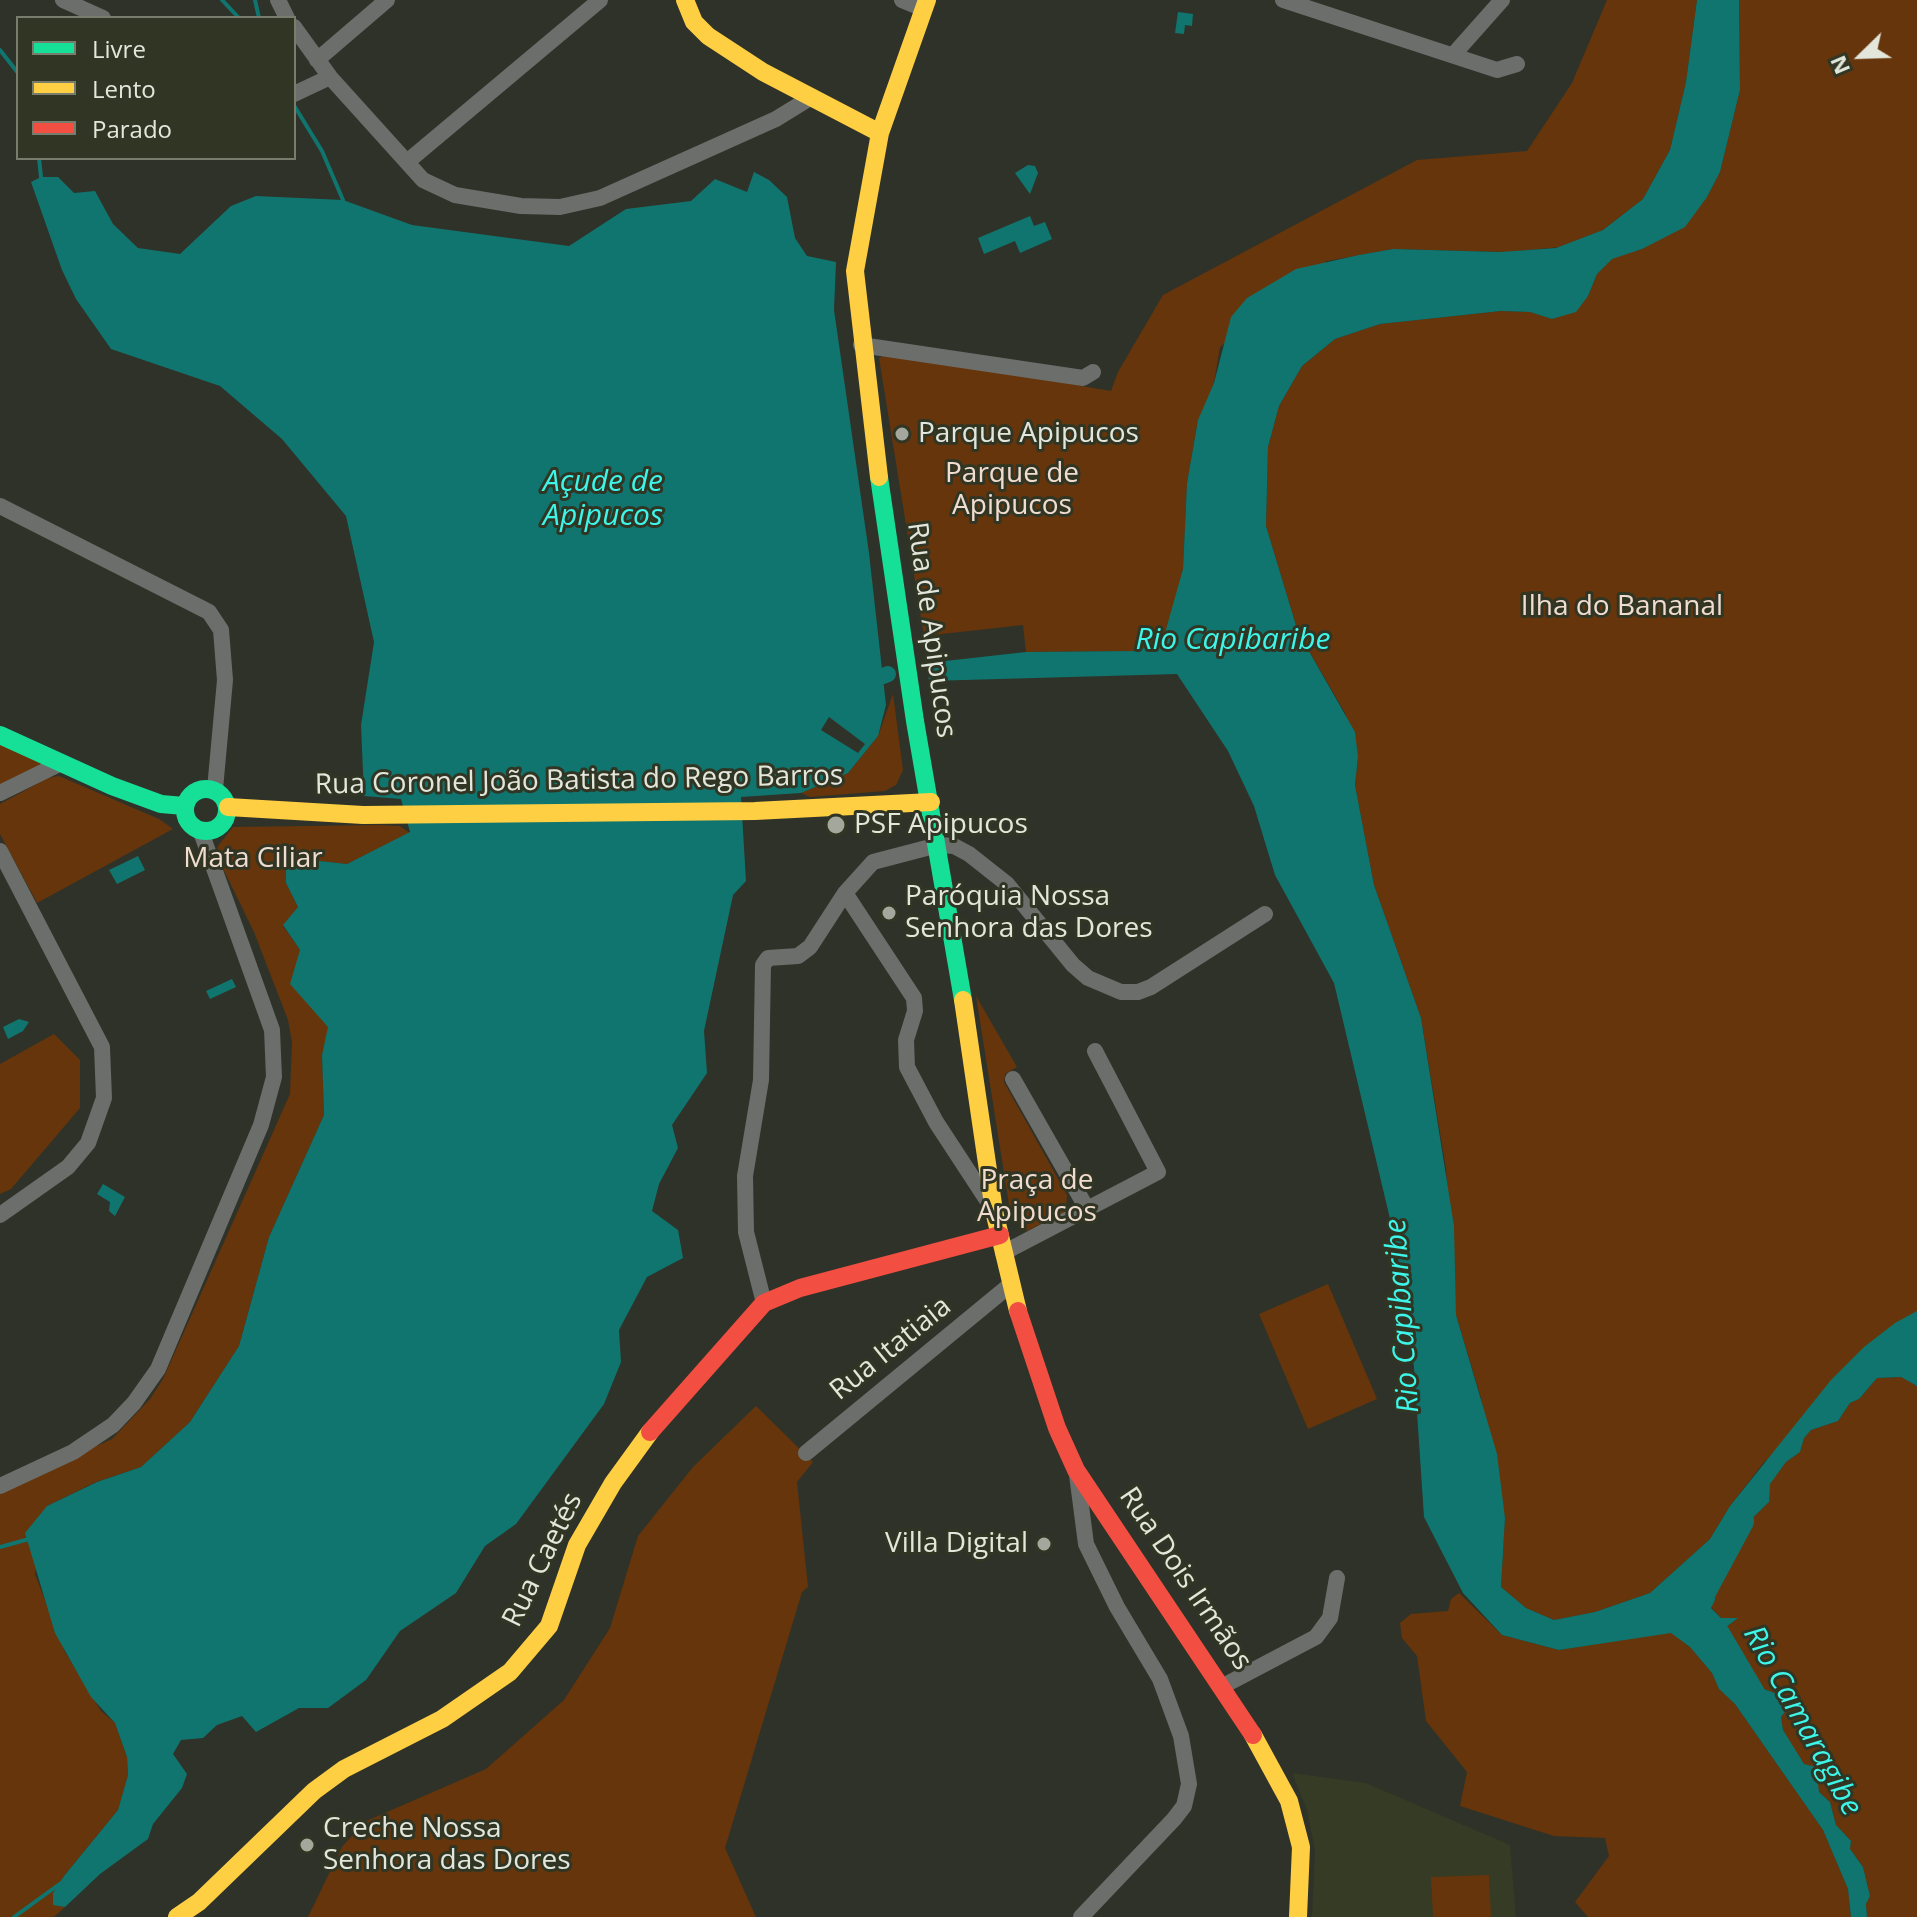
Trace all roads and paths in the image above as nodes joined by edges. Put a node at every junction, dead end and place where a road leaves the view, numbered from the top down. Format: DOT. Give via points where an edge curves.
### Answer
graph roads {
  1 [pos="63,0"];
  2 [pos="387,0"];
  3 [pos="600,0"];
  4 [pos="685,0"];
  5 [pos="902,0"];
  6 [pos="1502,0"];
  7 [pos="1287,1"];
  8 [pos="925,4"];
  9 [pos="99,16"];
  10 [pos="296,30"];
  11 [pos="1454,54"];
  12 [pos="317,60"];
  13 [pos="1517,64"];
  14 [pos="330,77"];
  15 [pos="296,93"];
  16 [pos="810,98"];
  17 [pos="880,133"];
  18 [pos="407,162"];
  19 [pos="861,345"];
  20 [pos="1093,372"];
  21 [pos="0,506"];
  22 [pos="0,735"];
  23 [pos="59,764"];
  24 [pos="215,789"];
  25 [pos="0,793"];
  26 [pos="931,802"];
  27 [pos="184,806"];
  28 [pos="228,807"];
  29 [pos="201,832"];
  30 [pos="938,845"];
  31 [pos="0,851"];
  32 [pos="845,893"];
  33 [pos="1265,914"];
  34 [pos="1095,1051"];
  35 [pos="1013,1079"];
  36 [pos="1086,1207"];
  37 [pos="994,1211"];
  38 [pos="0,1215"];
  39 [pos="1001,1244"];
  40 [pos="1008,1279"];
  41 [pos="764,1303"];
  42 [pos="806,1453"];
  43 [pos="1076,1470"];
  44 [pos="0,1486"];
  45 [pos="1337,1578"];
  46 [pos="1223,1686"];
  47 [pos="177,1917"];
  48 [pos="1081,1917"];
  49 [pos="1298,1917"];
  1 -- 9 [label="street"];
  2 -- 12 [label="street"];
  3 -- 18 [label="street"];
  4 -- 16 [label="street" via="700,30"];
  5 -- 8 [label="street"];
  6 -- 11 [label="street"];
  7 -- 11 [label="street"];
  8 -- 17 [label="street, Rua de Apipucos"];
  10 -- 12 [label="street"];
  11 -- 13 [label="street" via="1497,70"];
  12 -- 14 [label="street"];
  14 -- 15 [label="street"];
  14 -- 18 [label="street"];
  16 -- 17 [label="street"];
  16 -- 18 [label="street" via="640,183 560,207 455,195 423,180"];
  17 -- 19 [label="street, Rua de Apipucos" via="855,271"];
  19 -- 20 [label="street" via="1083,378"];
  19 -- 26 [label="street, Rua de Apipucos"];
  21 -- 24 [label="street" via="209,612 223,638 225,680"];
  22 -- 23 [label="street"];
  23 -- 25 [label="street"];
  23 -- 27 [label="street" via="161,804"];
  24 -- 27 [label="street" via="198,793"];
  24 -- 28 [label="street"];
  26 -- 28 [label="street, Rua Coronel João Batista do Rego Barros" via="755,811 363,815"];
  26 -- 30 [label="street, Rua de Apipucos"];
  27 -- 29 [label="street" via="189,827"];
  28 -- 29 [label="street" via="221,822"];
  29 -- 44 [label="street" via="272,1030 274,1077 261,1125 158,1369 134,1403 113,1425 73,1452"];
  30 -- 32 [label="street" via="878,859"];
  30 -- 33 [label="street" via="954,846 989,866 1073,965 1121,992 1138,992"];
  30 -- 37 [label="street, Rua de Apipucos"];
  31 -- 38 [label="street" via="102,1047 104,1098 88,1143 68,1167"];
  32 -- 37 [label="street" via="914,998 905,1053 913,1081"];
  32 -- 41 [label="street" via="810,947 798,956 768,958 763,965 761,1080 745,1176 746,1232"];
  34 -- 36 [label="street" via="1158,1172"];
  35 -- 36 [label="street"];
  36 -- 39 [label="street"];
  37 -- 39 [label="street, Rua de Apipucos"];
  39 -- 40 [label="street, Rua de Apipucos"];
  39 -- 41 [label="street, Rua Caetés" via="800,1288"];
  40 -- 42 [label="street, Rua Itatiaia"];
  40 -- 43 [label="street, Rua Dois Irmãos" via="1038,1378"];
  41 -- 47 [label="street, Rua Caetés" via="649,1433 613,1483 577,1545 549,1626 510,1672 454,1712 344,1769 314,1791"];
  43 -- 46 [label="street, Rua Dois Irmãos"];
  43 -- 48 [label="street" via="1086,1544 1160,1679 1181,1736 1189,1784 1184,1806 1174,1819"];
  45 -- 46 [label="street" via="1330,1618 1316,1637"];
  46 -- 49 [label="street, Rua Dois Irmãos" via="1275,1769 1297,1826 1302,1873"];
}
